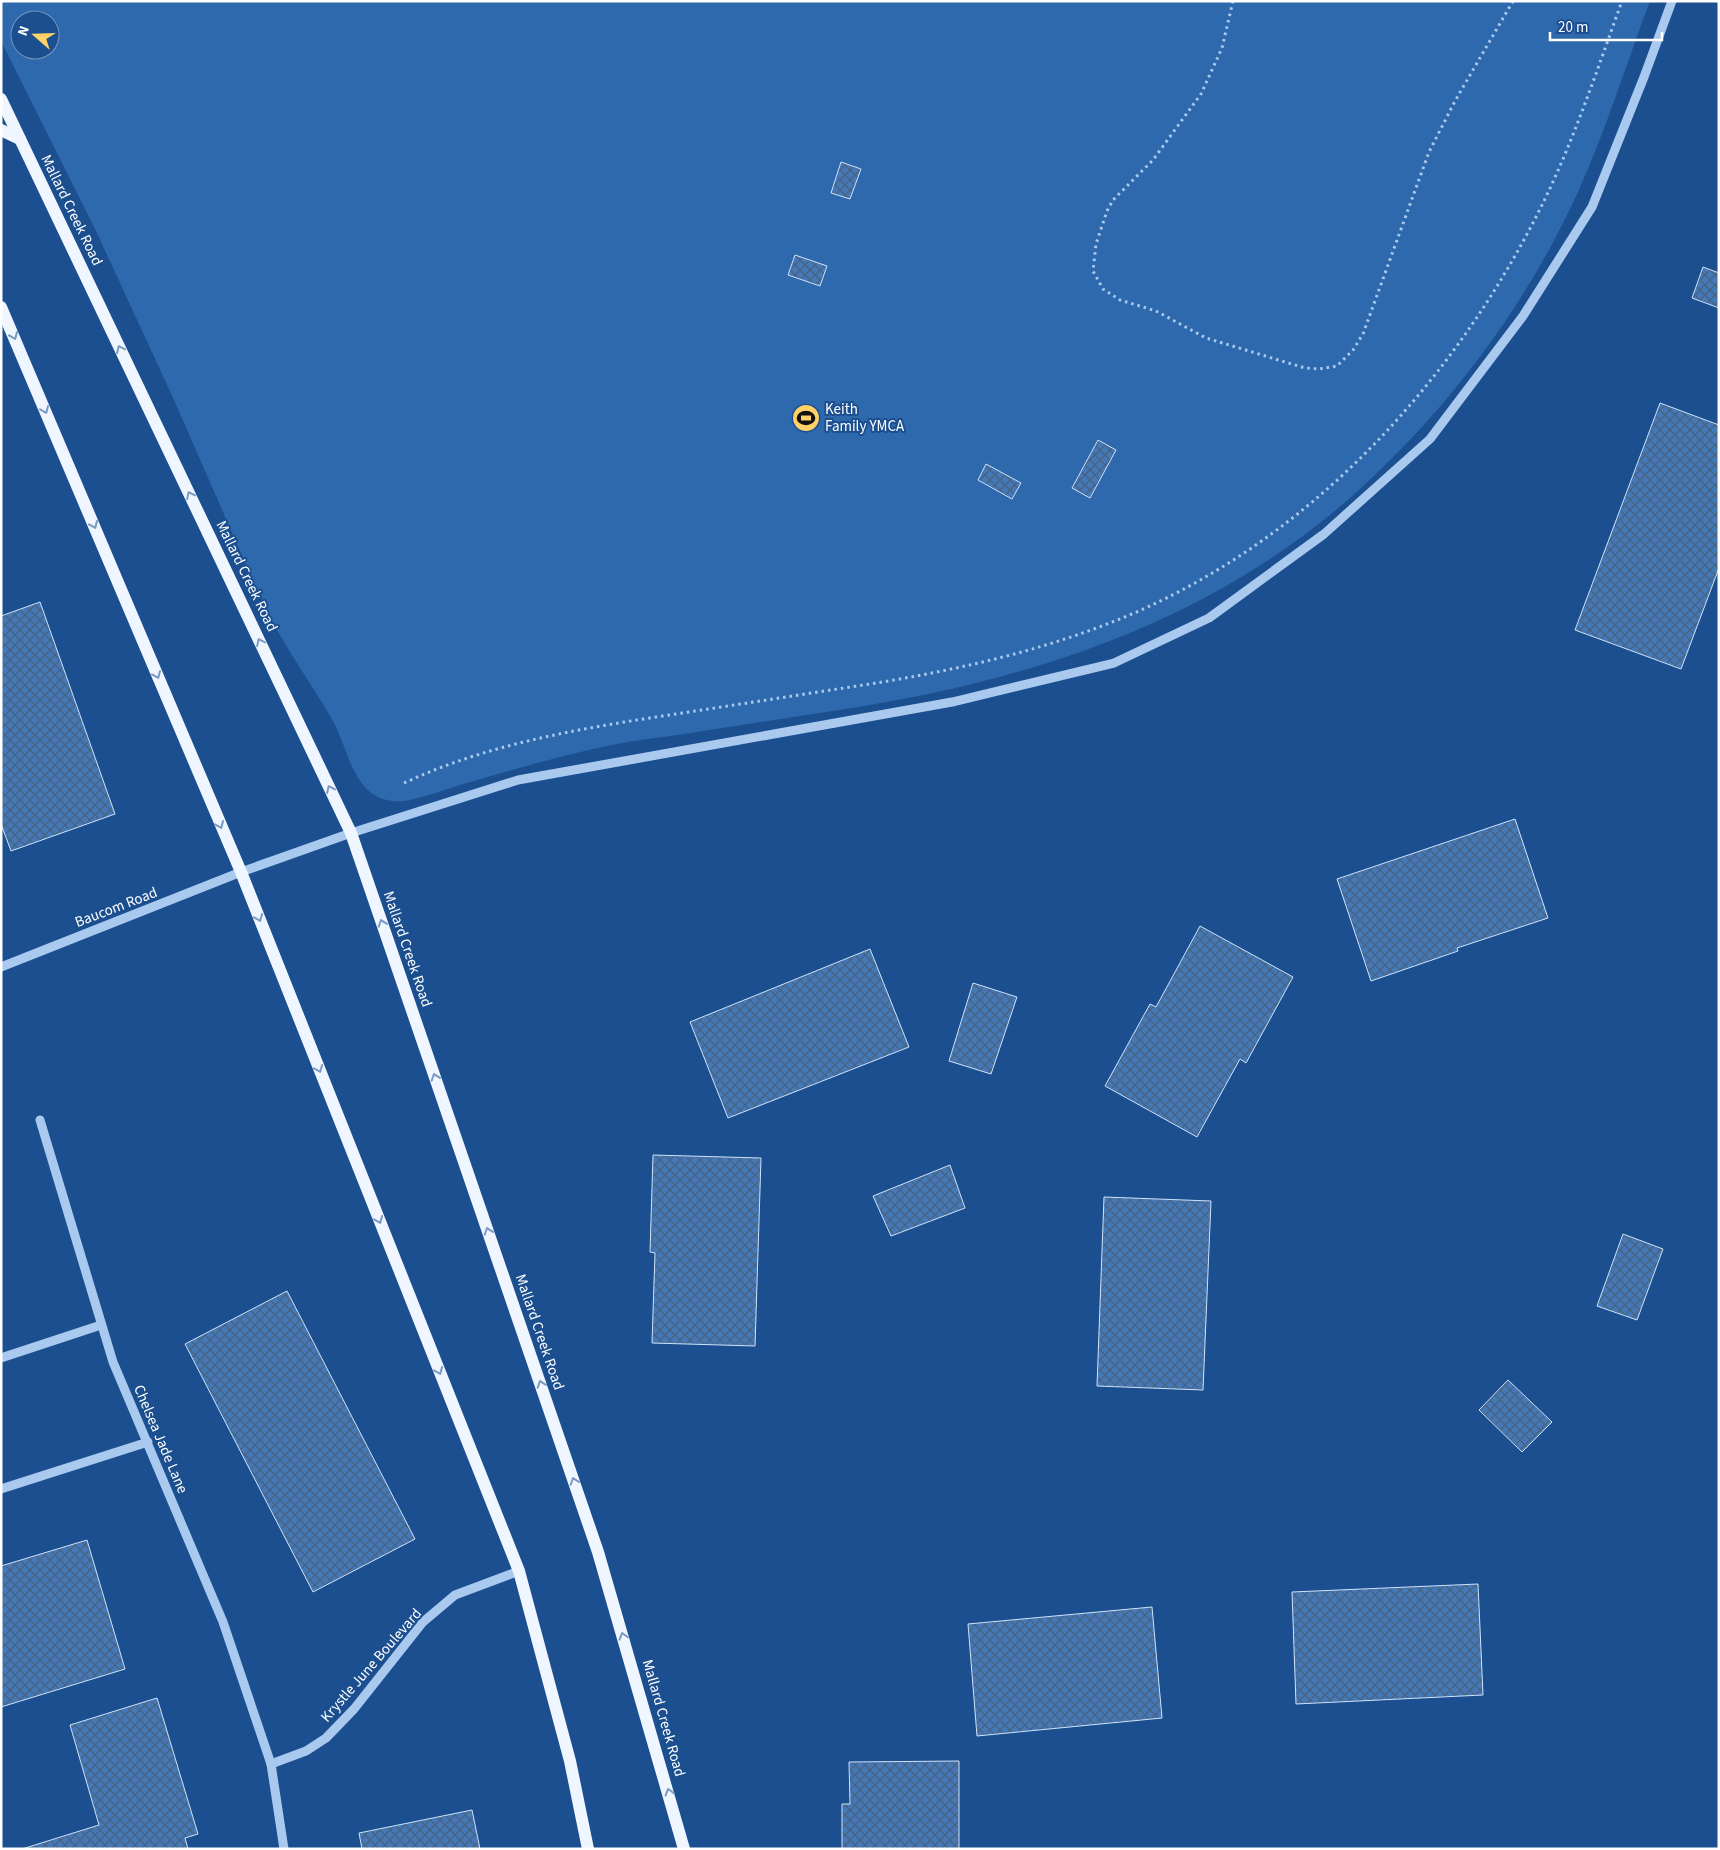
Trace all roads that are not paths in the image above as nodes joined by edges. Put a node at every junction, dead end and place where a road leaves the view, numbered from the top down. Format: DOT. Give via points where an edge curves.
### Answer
graph roads {
  1 [pos="1672,1"];
  2 [pos="1,98"];
  3 [pos="1,130"];
  4 [pos="20,139"];
  5 [pos="1,307"];
  6 [pos="351,833"];
  7 [pos="241,872"];
  8 [pos="1,967"];
  9 [pos="40,1120"];
  10 [pos="101,1325"];
  11 [pos="1,1358"];
  12 [pos="148,1442"];
  13 [pos="1,1488"];
  14 [pos="518,1571"];
  15 [pos="271,1764"];
  16 [pos="284,1849"];
  17 [pos="588,1849"];
  18 [pos="684,1849"];
  1 -- 6 [label="street, Baucom Road" via="1592,208 1524,316 1430,439 1324,534 1209,618 1114,663 952,702 518,780"];
  2 -- 4 [label="main road, Mallard Creek Road"];
  3 -- 4 [label="main road"];
  6 -- 4 [label="main road, Mallard Creek Road, one-way"];
  5 -- 7 [label="main road, one-way"];
  6 -- 7 [label="street, Baucom Road"];
  18 -- 6 [label="main road, Mallard Creek Road, one-way" via="598,1552"];
  7 -- 8 [label="street, Baucom Road"];
  7 -- 14 [label="main road, one-way"];
  9 -- 10 [label="street, Chelsea Jade Lane"];
  10 -- 11 [label="street"];
  10 -- 12 [label="street, Chelsea Jade Lane" via="113,1362"];
  12 -- 13 [label="street"];
  12 -- 15 [label="street, Chelsea Jade Lane" via="223,1622"];
  14 -- 15 [label="street, Krystle June Boulevard" via="455,1595 423,1622 354,1709 326,1738 306,1751"];
  14 -- 17 [label="main road" via="570,1761"];
  15 -- 16 [label="street, Chelsea Jade Lane"];
}
